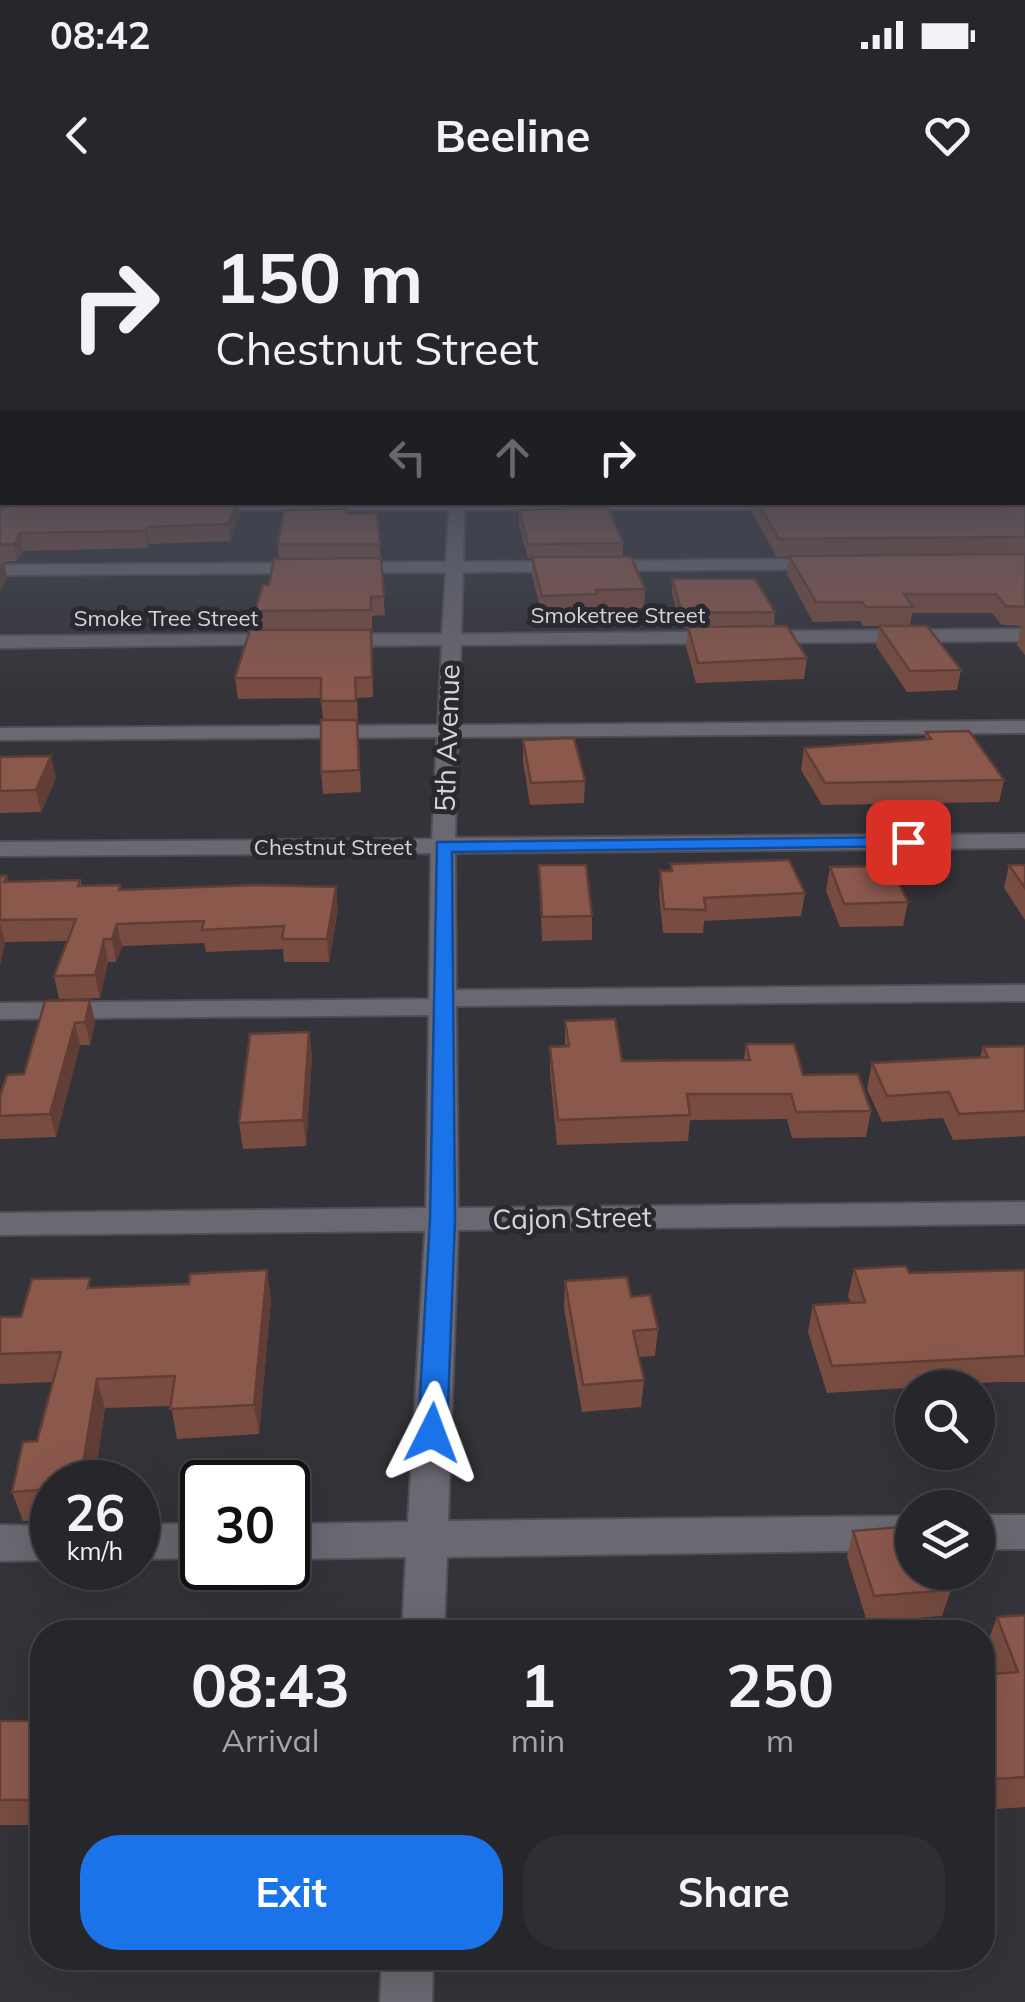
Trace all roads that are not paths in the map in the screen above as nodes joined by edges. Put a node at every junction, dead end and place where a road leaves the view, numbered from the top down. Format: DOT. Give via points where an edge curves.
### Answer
graph roads {
  1 [pos="456,524"];
  2 [pos="850,564"];
  3 [pos="453,567"];
  4 [pos="0,570"];
  5 [pos="1025,635"];
  6 [pos="452,639"];
  7 [pos="0,642"];
  8 [pos="1025,727"];
  9 [pos="446,731"];
  10 [pos="0,734"];
  11 [pos="1025,841"];
  12 [pos="443,846"];
  13 [pos="0,850"];
  14 [pos="1025,994"];
  15 [pos="443,1003"];
  16 [pos="0,1010"];
  17 [pos="1025,1213"];
  18 [pos="442,1219"];
  19 [pos="0,1224"];
  20 [pos="995,1532"];
  21 [pos="1025,1532"];
  22 [pos="895,1533"];
  23 [pos="428,1540"];
  24 [pos="310,1541"];
  25 [pos="30,1542"];
  26 [pos="0,1543"];
  27 [pos="424,1620"];
  28 [pos="407,1970"];
  29 [pos="406,2002"];
  1 -- 3 [label="street, 5th Avenue"];
  2 -- 3 [label="street"];
  3 -- 4 [label="street"];
  3 -- 6 [label="street, 5th Avenue"];
  5 -- 6 [label="street, Smoketree Street"];
  6 -- 7 [label="street, Smoke Tree Street"];
  6 -- 9 [label="street, 5th Avenue"];
  8 -- 9 [label="street"];
  9 -- 10 [label="street"];
  9 -- 12 [label="street, 5th Avenue"];
  11 -- 12 [label="street, Chestnut Street"];
  12 -- 13 [label="street, Chestnut Street"];
  12 -- 15 [label="street, 5th Avenue"];
  14 -- 15 [label="street"];
  15 -- 16 [label="street"];
  15 -- 18 [label="street, 5th Avenue"];
  17 -- 18 [label="street, Cajon Street"];
  18 -- 19 [label="street, Cajon Street"];
  18 -- 23 [label="street, 5th Avenue"];
  20 -- 21 [label="street"];
  22 -- 23 [label="street"];
  23 -- 24 [label="street"];
  23 -- 27 [label="street, 5th Avenue"];
  25 -- 26 [label="street"];
  28 -- 29 [label="street"];
}
